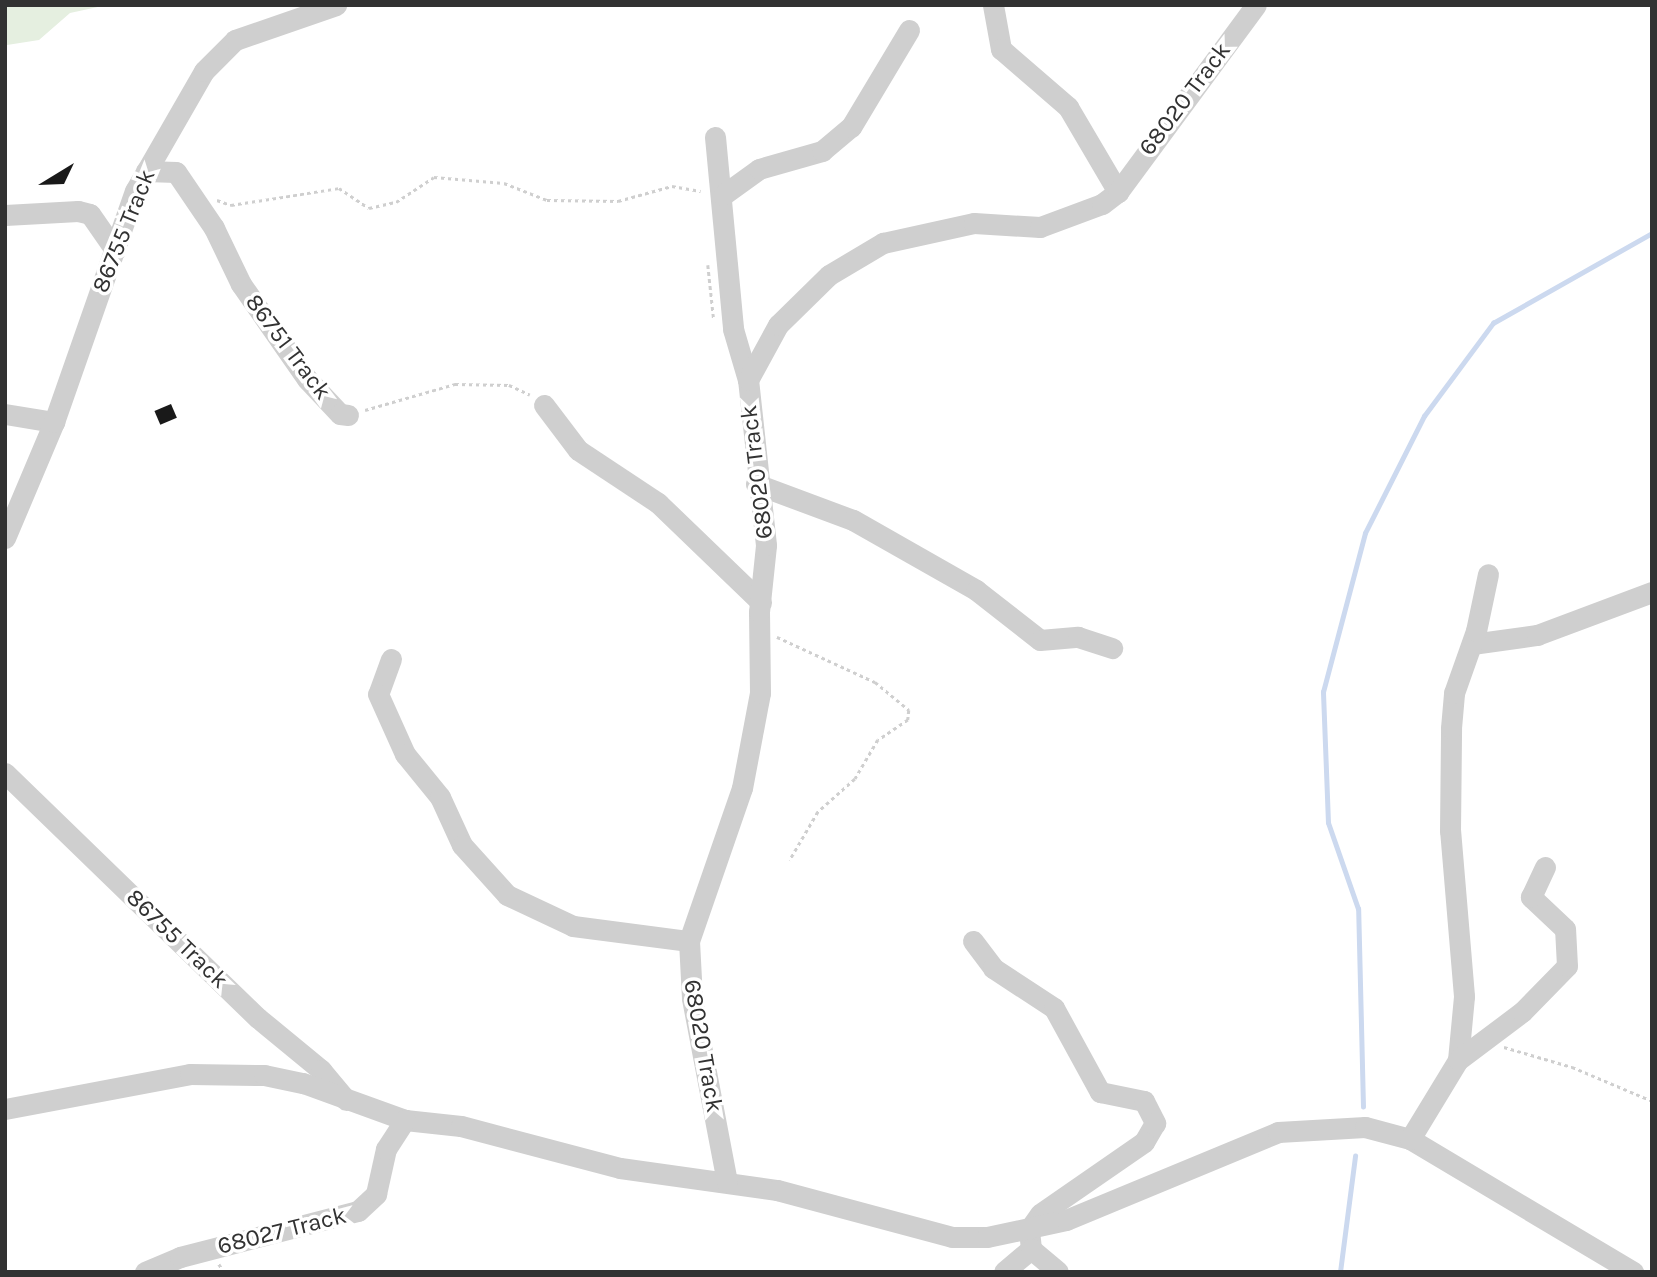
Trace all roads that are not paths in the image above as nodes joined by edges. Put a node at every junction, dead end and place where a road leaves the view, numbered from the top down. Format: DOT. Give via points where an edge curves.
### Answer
graph roads {
  1 [pos="336,5"];
  2 [pos="993,5"];
  3 [pos="1256,5"];
  4 [pos="909,30"];
  5 [pos="715,137"];
  6 [pos="146,171"];
  7 [pos="1118,192"];
  8 [pos="714,196"];
  9 [pos="5,215"];
  10 [pos="115,250"];
  11 [pos="748,380"];
  12 [pos="544,405"];
  13 [pos="5,414"];
  14 [pos="348,415"];
  15 [pos="54,422"];
  16 [pos="756,484"];
  17 [pos="5,538"];
  18 [pos="1488,574"];
  19 [pos="1652,592"];
  20 [pos="761,602"];
  21 [pos="1472,643"];
  22 [pos="1112,648"];
  23 [pos="391,659"];
  24 [pos="5,773"];
  25 [pos="1545,867"];
  26 [pos="689,941"];
  27 [pos="973,941"];
  28 [pos="1458,1060"];
  29 [pos="350,1104"];
  30 [pos="5,1109"];
  31 [pos="405,1120"];
  32 [pos="1410,1139"];
  33 [pos="727,1182"];
  34 [pos="1030,1239"];
  35 [pos="145,1272"];
  36 [pos="1004,1272"];
  37 [pos="1058,1272"];
  38 [pos="1633,1272"];
  1 -- 6 [label="street, 86755 Track" via="254,32 219,52"];
  2 -- 7 [label="street" via="1001,49 1068,107"];
  3 -- 7 [label="street, 68020 Track"];
  4 -- 8 [label="street" via="851,127 822,151 759,169"];
  5 -- 8 [label="street"];
  6 -- 10 [label="street, 86755 Track"];
  6 -- 14 [label="street, 86751 Track" via="176,172 196,198 241,284 307,379 340,414"];
  7 -- 11 [label="street, 68020 Track" via="1066,221 1040,227 974,223 883,243 829,275 778,325"];
  8 -- 11 [label="street" via="733,329"];
  9 -- 10 [label="street" via="90,214"];
  10 -- 15 [label="street, 86755 Track"];
  11 -- 16 [label="street, 68020 Track"];
  12 -- 20 [label="street" via="578,450 658,503"];
  13 -- 15 [label="street"];
  15 -- 17 [label="street, 86755 Track"];
  16 -- 20 [label="street, 68020 Track" via="766,525"];
  16 -- 22 [label="street" via="853,520 976,590 1040,640 1077,637"];
  18 -- 21 [label="street"];
  19 -- 21 [label="street" via="1537,635"];
  20 -- 26 [label="street, 68020 Track" via="755,740"];
  21 -- 28 [label="street" via="1456,682 1451,728 1450,831 1464,996"];
  23 -- 26 [label="street" via="378,689 405,754 440,797 462,845 498,887 573,926"];
  24 -- 29 [label="street, 86755 Track" via="258,1018 321,1070"];
  25 -- 28 [label="street" via="1531,897 1565,929 1567,966"];
  26 -- 33 [label="street, 68020 Track" via="693,1009"];
  27 -- 34 [label="street" via="993,968 1054,1008 1100,1092 1144,1101 1154,1114 1153,1132 1144,1142 1060,1199"];
  28 -- 32 [label="street"];
  29 -- 30 [label="street" via="303,1083 229,1072 190,1074"];
  29 -- 31 [label="street"];
  31 -- 33 [label="street" via="461,1126 620,1168"];
  31 -- 35 [label="street, 68027 Track" via="386,1149 376,1194 365,1207 318,1225 180,1257"];
  32 -- 34 [label="street" via="1365,1127 1278,1132"];
  32 -- 38 [label="street"];
  33 -- 34 [label="street" via="952,1237"];
  34 -- 36 [label="street"];
  34 -- 37 [label="street"];
}
